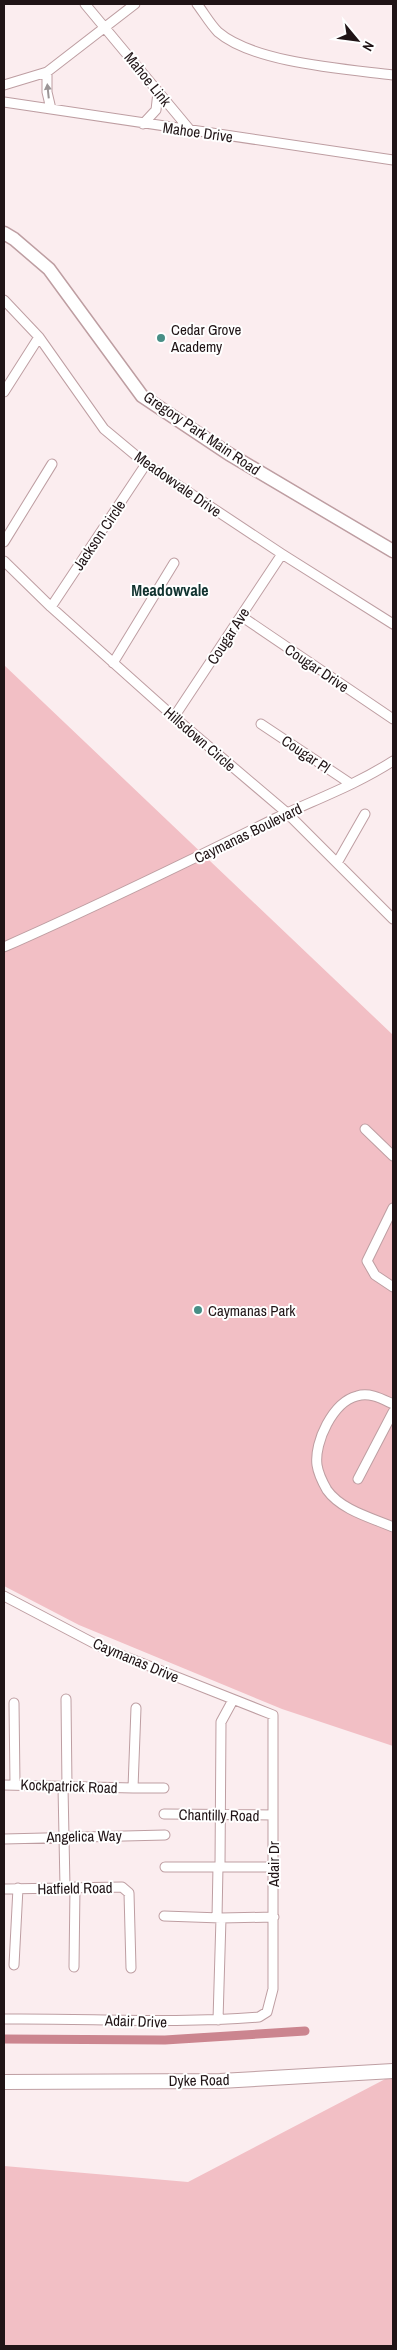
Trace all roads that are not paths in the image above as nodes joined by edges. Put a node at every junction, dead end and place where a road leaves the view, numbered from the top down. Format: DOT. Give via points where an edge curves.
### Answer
graph roads {
  1 [pos="85,4"];
  2 [pos="136,4"];
  3 [pos="197,4"];
  4 [pos="106,28"];
  5 [pos="47,72"];
  6 [pos="393,75"];
  7 [pos="4,85"];
  8 [pos="158,92"];
  9 [pos="4,102"];
  10 [pos="51,109"];
  11 [pos="143,124"];
  12 [pos="190,130"];
  13 [pos="393,160"];
  14 [pos="4,233"];
  15 [pos="4,300"];
  16 [pos="39,338"];
  17 [pos="4,392"];
  18 [pos="52,464"];
  19 [pos="146,464"];
  20 [pos="4,542"];
  21 [pos="393,551"];
  22 [pos="282,554"];
  23 [pos="4,561"];
  24 [pos="174,563"];
  25 [pos="51,607"];
  26 [pos="241,616"];
  27 [pos="393,624"];
  28 [pos="113,662"];
  29 [pos="174,717"];
  30 [pos="393,719"];
  31 [pos="261,724"];
  32 [pos="393,761"];
  33 [pos="350,784"];
  34 [pos="287,813"];
  35 [pos="366,814"];
  36 [pos="337,863"];
  37 [pos="393,919"];
  38 [pos="4,947"];
  39 [pos="365,1129"];
  40 [pos="393,1156"];
  41 [pos="393,1208"];
  42 [pos="393,1288"];
  43 [pos="393,1404"];
  44 [pos="393,1412"];
  45 [pos="358,1479"];
  46 [pos="393,1526"];
  47 [pos="4,1596"];
  48 [pos="66,1699"];
  49 [pos="233,1700"];
  50 [pos="14,1703"];
  51 [pos="136,1708"];
  52 [pos="272,1715"];
  53 [pos="15,1784"];
  54 [pos="4,1785"];
  55 [pos="65,1787"];
  56 [pos="133,1788"];
  57 [pos="164,1788"];
  58 [pos="164,1814"];
  59 [pos="220,1815"];
  60 [pos="273,1815"];
  61 [pos="165,1835"];
  62 [pos="63,1836"];
  63 [pos="4,1839"];
  64 [pos="219,1866"];
  65 [pos="273,1866"];
  66 [pos="164,1867"];
  67 [pos="75,1887"];
  68 [pos="18,1888"];
  69 [pos="65,1888"];
  70 [pos="4,1889"];
  71 [pos="164,1916"];
  72 [pos="274,1917"];
  73 [pos="219,1918"];
  74 [pos="14,1964"];
  75 [pos="74,1967"];
  76 [pos="131,1968"];
  77 [pos="267,2012"];
  78 [pos="4,2019"];
  79 [pos="218,2020"];
  80 [pos="393,2071"];
  81 [pos="4,2082"];
  1 -- 4 [label="street, Mahoe Link"];
  2 -- 4 [label="street"];
  3 -- 6 [label="street" via="218,31 235,43 290,62"];
  4 -- 5 [label="street"];
  4 -- 8 [label="street, Mahoe Link"];
  5 -- 7 [label="street"];
  10 -- 5 [label="street, one-way"];
  8 -- 11 [label="street" via="156,110"];
  8 -- 12 [label="street, Mahoe Link"];
  9 -- 10 [label="street, Mahoe Drive"];
  10 -- 11 [label="street, Mahoe Drive"];
  11 -- 12 [label="street, Mahoe Drive"];
  12 -- 13 [label="street, Mahoe Drive"];
  14 -- 21 [label="street, Gregory Park Main Road" via="49,269 142,396 229,454"];
  15 -- 16 [label="street, Meadowvale Drive"];
  16 -- 17 [label="street"];
  16 -- 19 [label="street, Meadowvale Drive" via="104,429"];
  18 -- 20 [label="street"];
  19 -- 22 [label="street, Meadowvale Drive"];
  19 -- 25 [label="street, Jackson Circle"];
  22 -- 26 [label="street, Cougar Ave"];
  22 -- 27 [label="street, Meadowvale Drive"];
  23 -- 25 [label="street, Hillsdown Circle"];
  24 -- 28 [label="street"];
  25 -- 28 [label="street, Hillsdown Circle"];
  26 -- 29 [label="street, Cougar Ave"];
  26 -- 30 [label="street, Cougar Drive"];
  28 -- 29 [label="street, Hillsdown Circle"];
  29 -- 34 [label="street, Hillsdown Circle"];
  31 -- 33 [label="street, Cougar Pl"];
  32 -- 33 [label="street, Caymanas Boulevard"];
  33 -- 34 [label="street, Caymanas Boulevard"];
  34 -- 36 [label="street, Hillsdown Circle"];
  34 -- 38 [label="street, Caymanas Boulevard" via="103,904"];
  35 -- 36 [label="street"];
  36 -- 37 [label="street, Hillsdown Circle"];
  39 -- 40 [label="street"];
  41 -- 42 [label="street" via="367,1262 374,1275"];
  43 -- 46 [label="street" via="373,1395 358,1395 341,1405 324,1429 317,1463 327,1490 338,1500"];
  44 -- 45 [label="street"];
  47 -- 49 [label="street, Caymanas Drive" via="101,1647"];
  48 -- 55 [label="street"];
  49 -- 52 [label="street, Caymanas Drive"];
  49 -- 59 [label="street" via="221,1722"];
  50 -- 53 [label="street"];
  51 -- 56 [label="street, Kockpatrick Road"];
  52 -- 60 [label="street, Adair Dr"];
  53 -- 54 [label="street, Kockpatrick Road"];
  53 -- 55 [label="street, Kockpatrick Road"];
  55 -- 56 [label="street, Kockpatrick Road"];
  55 -- 62 [label="street"];
  56 -- 57 [label="street, Kockpatrick Road"];
  58 -- 59 [label="street, Chantilly Road"];
  59 -- 60 [label="street, Chantilly Road"];
  59 -- 64 [label="street"];
  60 -- 65 [label="street, Adair Dr"];
  61 -- 62 [label="street, Angelica Way"];
  62 -- 63 [label="street, Angelica Way"];
  62 -- 69 [label="street"];
  64 -- 65 [label="street"];
  64 -- 66 [label="street"];
  64 -- 73 [label="street"];
  65 -- 72 [label="street, Adair Dr"];
  67 -- 69 [label="street, Hatfield Road"];
  67 -- 75 [label="street"];
  67 -- 76 [label="street, Hatfield Road" via="122,1887 129,1893"];
  68 -- 69 [label="street, Hatfield Road"];
  68 -- 70 [label="street, Hatfield Road"];
  68 -- 74 [label="street"];
  71 -- 73 [label="street"];
  72 -- 73 [label="street"];
  72 -- 77 [label="street, Adair Dr" via="273,1990"];
  73 -- 79 [label="street"];
  77 -- 79 [label="street, Adair Drive" via="259,2017"];
  78 -- 79 [label="street, Adair Drive"];
  80 -- 81 [label="main road, Dyke Road" via="220,2081"];
}
